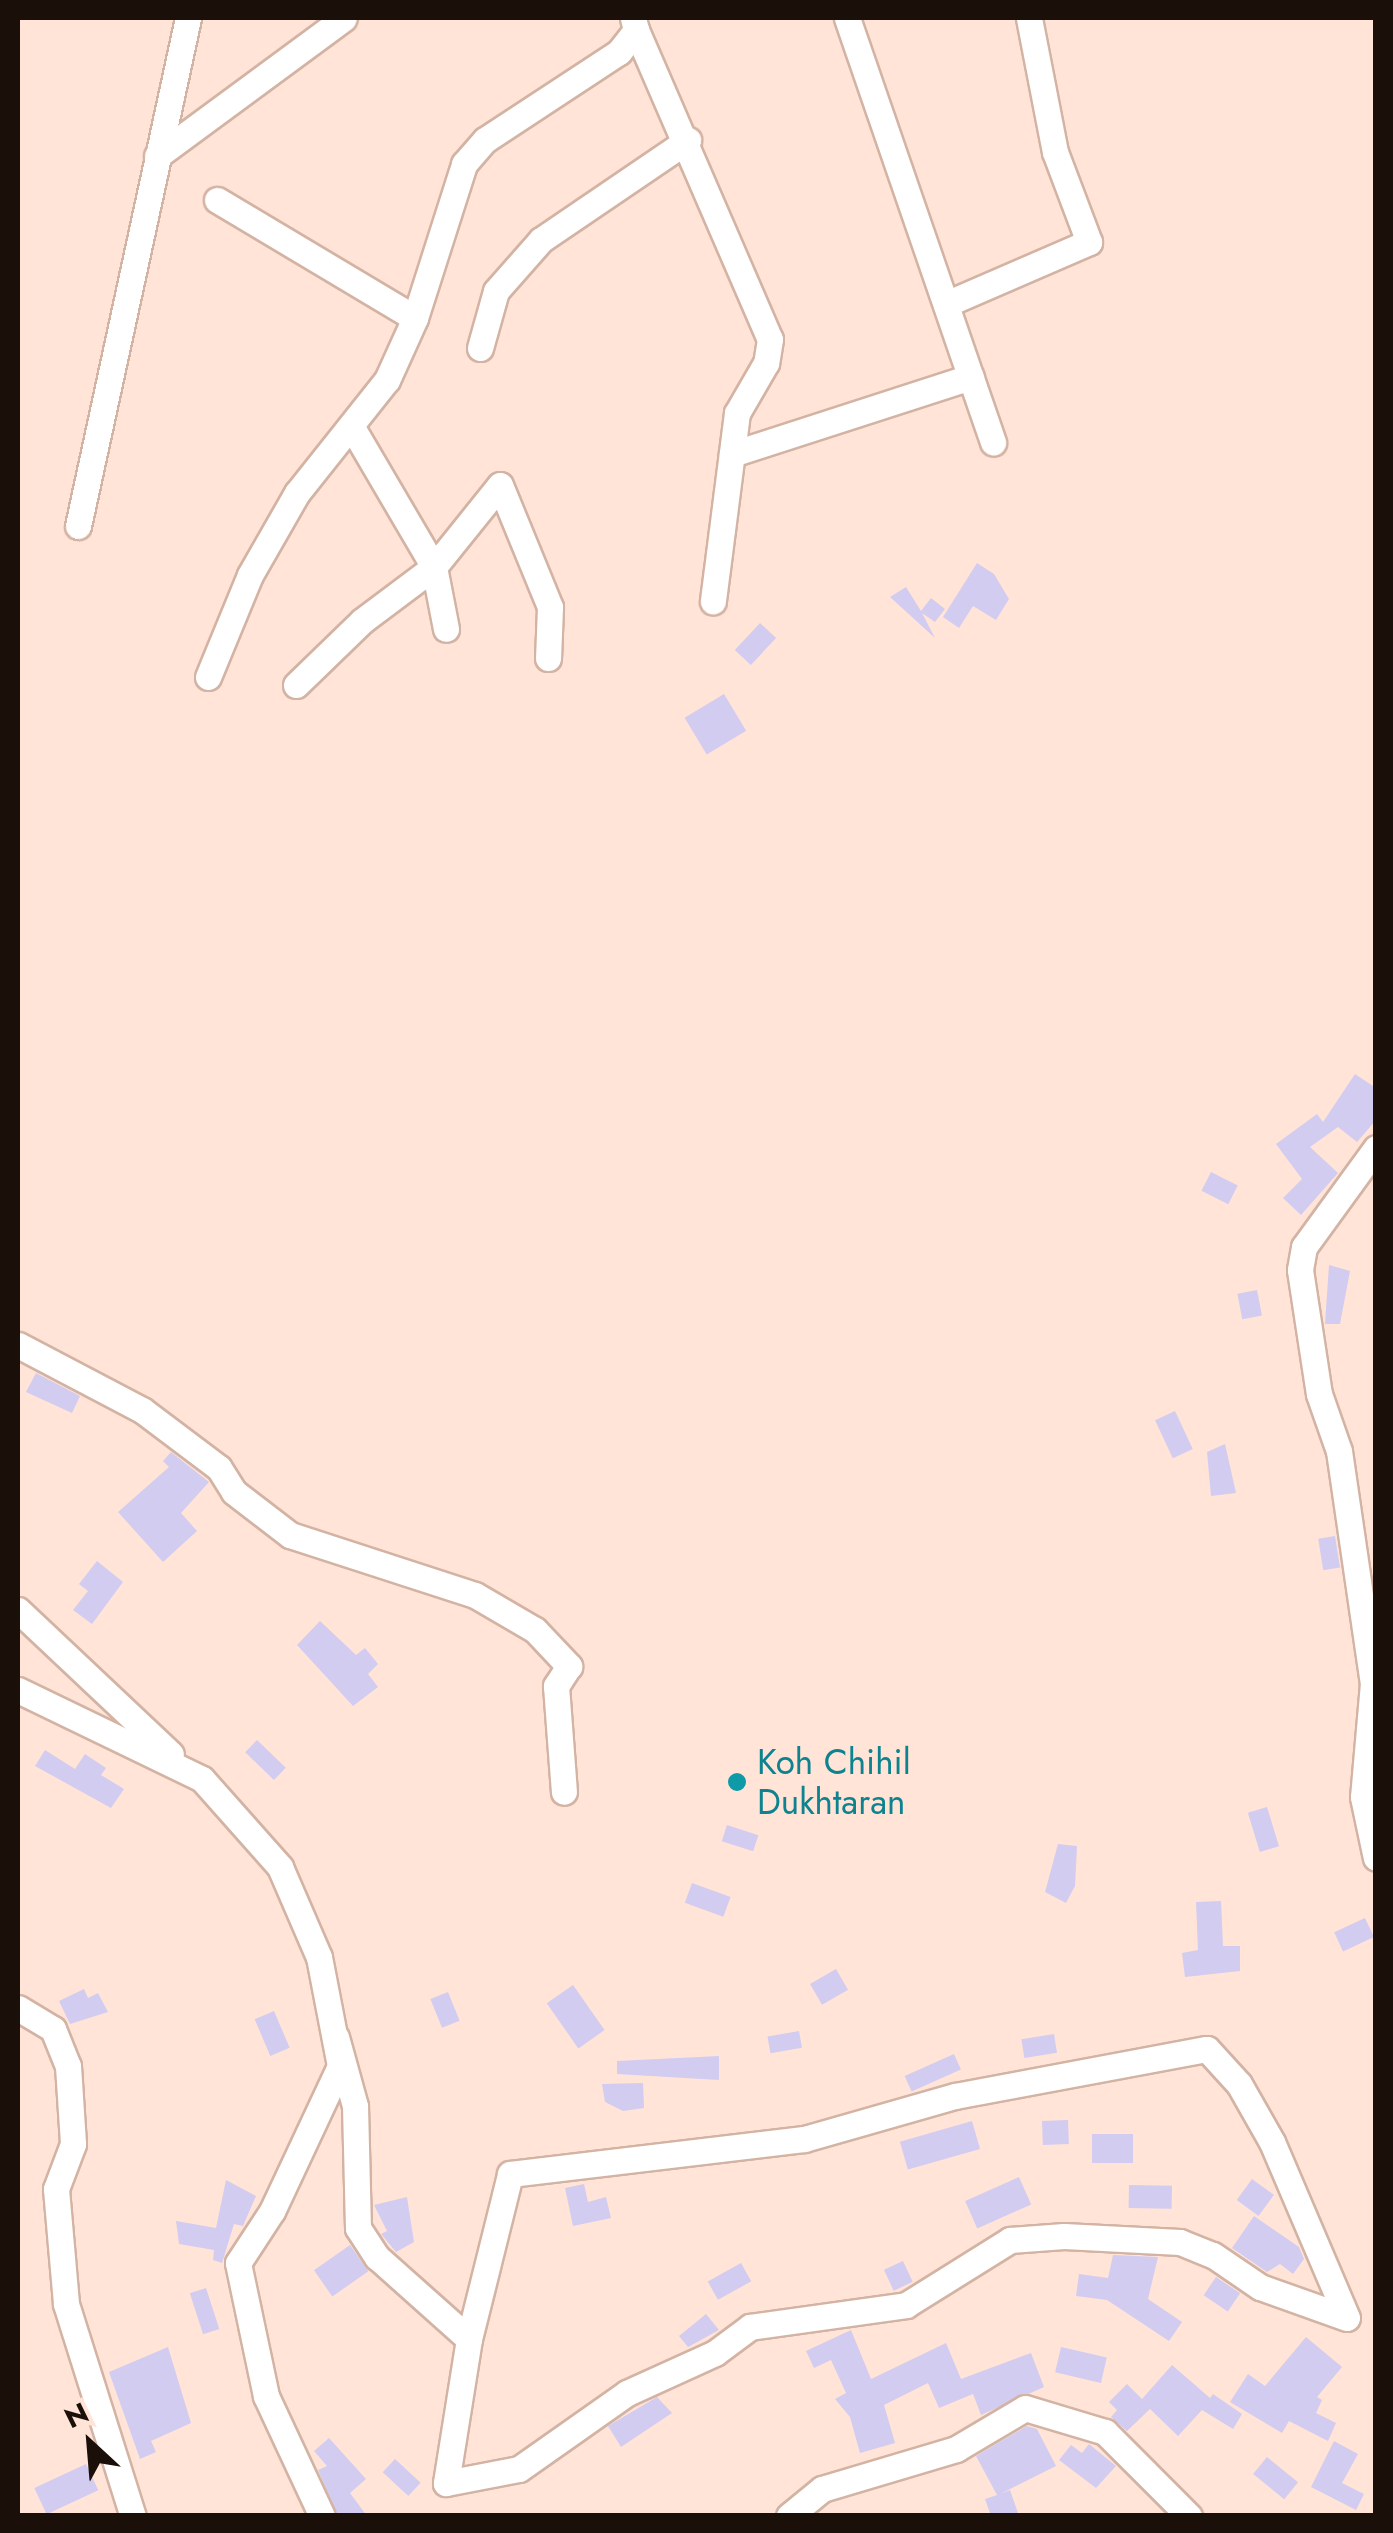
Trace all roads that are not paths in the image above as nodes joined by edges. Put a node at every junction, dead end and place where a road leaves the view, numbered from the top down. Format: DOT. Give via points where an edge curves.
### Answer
graph roads {
  1 [pos="188,18"];
  2 [pos="344,18"];
  3 [pos="846,18"];
  4 [pos="1029,18"];
  5 [pos="634,24"];
  6 [pos="688,140"];
  7 [pos="157,156"];
  8 [pos="218,200"];
  9 [pos="946,304"];
  10 [pos="416,318"];
  11 [pos="480,348"];
  12 [pos="970,377"];
  13 [pos="353,429"];
  14 [pos="993,443"];
  15 [pos="732,454"];
  16 [pos="78,526"];
  17 [pos="434,568"];
  18 [pos="713,600"];
  19 [pos="446,629"];
  20 [pos="548,658"];
  21 [pos="208,677"];
  22 [pos="296,684"];
  23 [pos="1376,1148"];
  24 [pos="18,1345"];
  25 [pos="18,1610"];
  26 [pos="18,1690"];
  27 [pos="202,1779"];
  28 [pos="564,1792"];
  29 [pos="1376,1858"];
  30 [pos="18,2008"];
  31 [pos="336,2037"];
  32 [pos="469,2339"];
  33 [pos="134,2516"];
  34 [pos="322,2516"];
  35 [pos="790,2516"];
  36 [pos="1189,2516"];
  1 -- 7 [label="street"];
  2 -- 7 [label="street"];
  3 -- 9 [label="street"];
  4 -- 9 [label="street" via="1056,152 1089,242"];
  5 -- 6 [label="street"];
  5 -- 10 [label="street" via="619,52 485,140 464,164"];
  6 -- 11 [label="street" via="541,240 496,292"];
  6 -- 15 [label="street" via="770,339 766,363 737,413"];
  7 -- 16 [label="street"];
  8 -- 10 [label="street"];
  9 -- 12 [label="street"];
  10 -- 13 [label="street" via="387,380"];
  12 -- 14 [label="street"];
  12 -- 15 [label="street"];
  13 -- 17 [label="street"];
  13 -- 21 [label="street" via="297,493 250,575"];
  15 -- 18 [label="street"];
  17 -- 19 [label="street"];
  17 -- 20 [label="street" via="490,489 500,485 550,607"];
  17 -- 22 [label="street" via="362,620"];
  23 -- 29 [label="street" via="1304,1247 1300,1270 1319,1394 1339,1450 1373,1682 1363,1798"];
  24 -- 28 [label="street" via="142,1410 219,1468 234,1492 290,1535 476,1595 534,1630 569,1666 556,1686"];
  25 -- 27 [label="street"];
  26 -- 27 [label="street"];
  27 -- 31 [label="street" via="280,1866 318,1958"];
  30 -- 33 [label="street" via="54,2029 68,2066 73,2144 56,2189 66,2304"];
  31 -- 32 [label="street" via="356,2106 358,2228 378,2257"];
  31 -- 34 [label="street" via="340,2066 327,2102 238,2263 266,2396"];
  32 -- 32 [label="street" via="446,2483 519,2469 626,2393 715,2353 750,2327 906,2305 1010,2240 1180,2242 1260,2287 1347,2318 1272,2142 1240,2084 1207,2049 955,2096 804,2139 510,2174"];
  35 -- 36 [label="street" via="822,2489 956,2449 1025,2408 1104,2432"];
}
